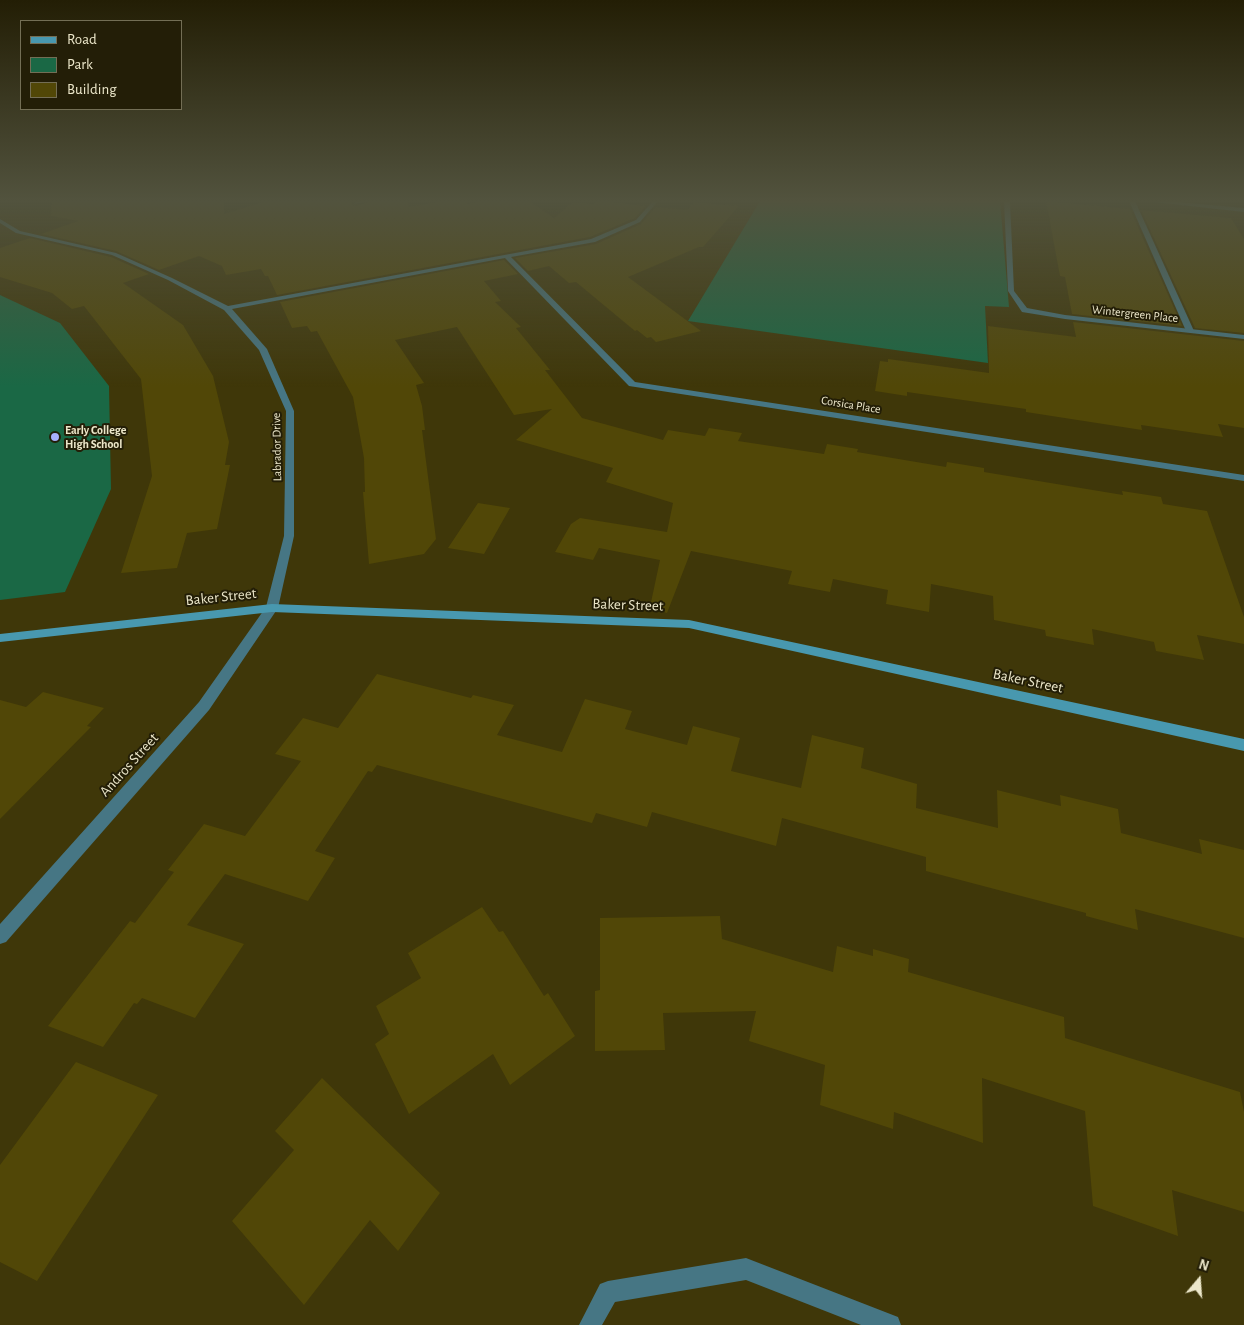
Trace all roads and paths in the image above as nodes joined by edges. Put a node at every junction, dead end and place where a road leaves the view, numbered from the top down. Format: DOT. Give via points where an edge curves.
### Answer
graph roads {
  1 [pos="134,263"];
  2 [pos="469,263"];
  3 [pos="513,263"];
  4 [pos="1010,263"];
  5 [pos="1160,263"];
  6 [pos="227,308"];
  7 [pos="1190,331"];
  8 [pos="1244,338"];
  9 [pos="1244,478"];
  10 [pos="272,608"];
  11 [pos="0,638"];
  12 [pos="1244,745"];
  13 [pos="0,936"];
  14 [pos="590,1325"];
  15 [pos="890,1325"];
  1 -- 6 [label="street, Labrador Drive"];
  2 -- 6 [label="street"];
  3 -- 9 [label="street, Corsica Place" via="632,384"];
  4 -- 7 [label="street, Wintergreen Place" via="1011,291 1025,310 1065,318"];
  5 -- 7 [label="street"];
  6 -- 10 [label="street, Labrador Drive" via="263,349 290,412 289,536"];
  7 -- 8 [label="street, Wintergreen Place"];
  10 -- 11 [label="street, Baker Street"];
  10 -- 12 [label="street, Baker Street" via="689,624"];
  10 -- 13 [label="street, Andros Street" via="204,706"];
  14 -- 15 [label="street" via="608,1292 746,1269"];
}
